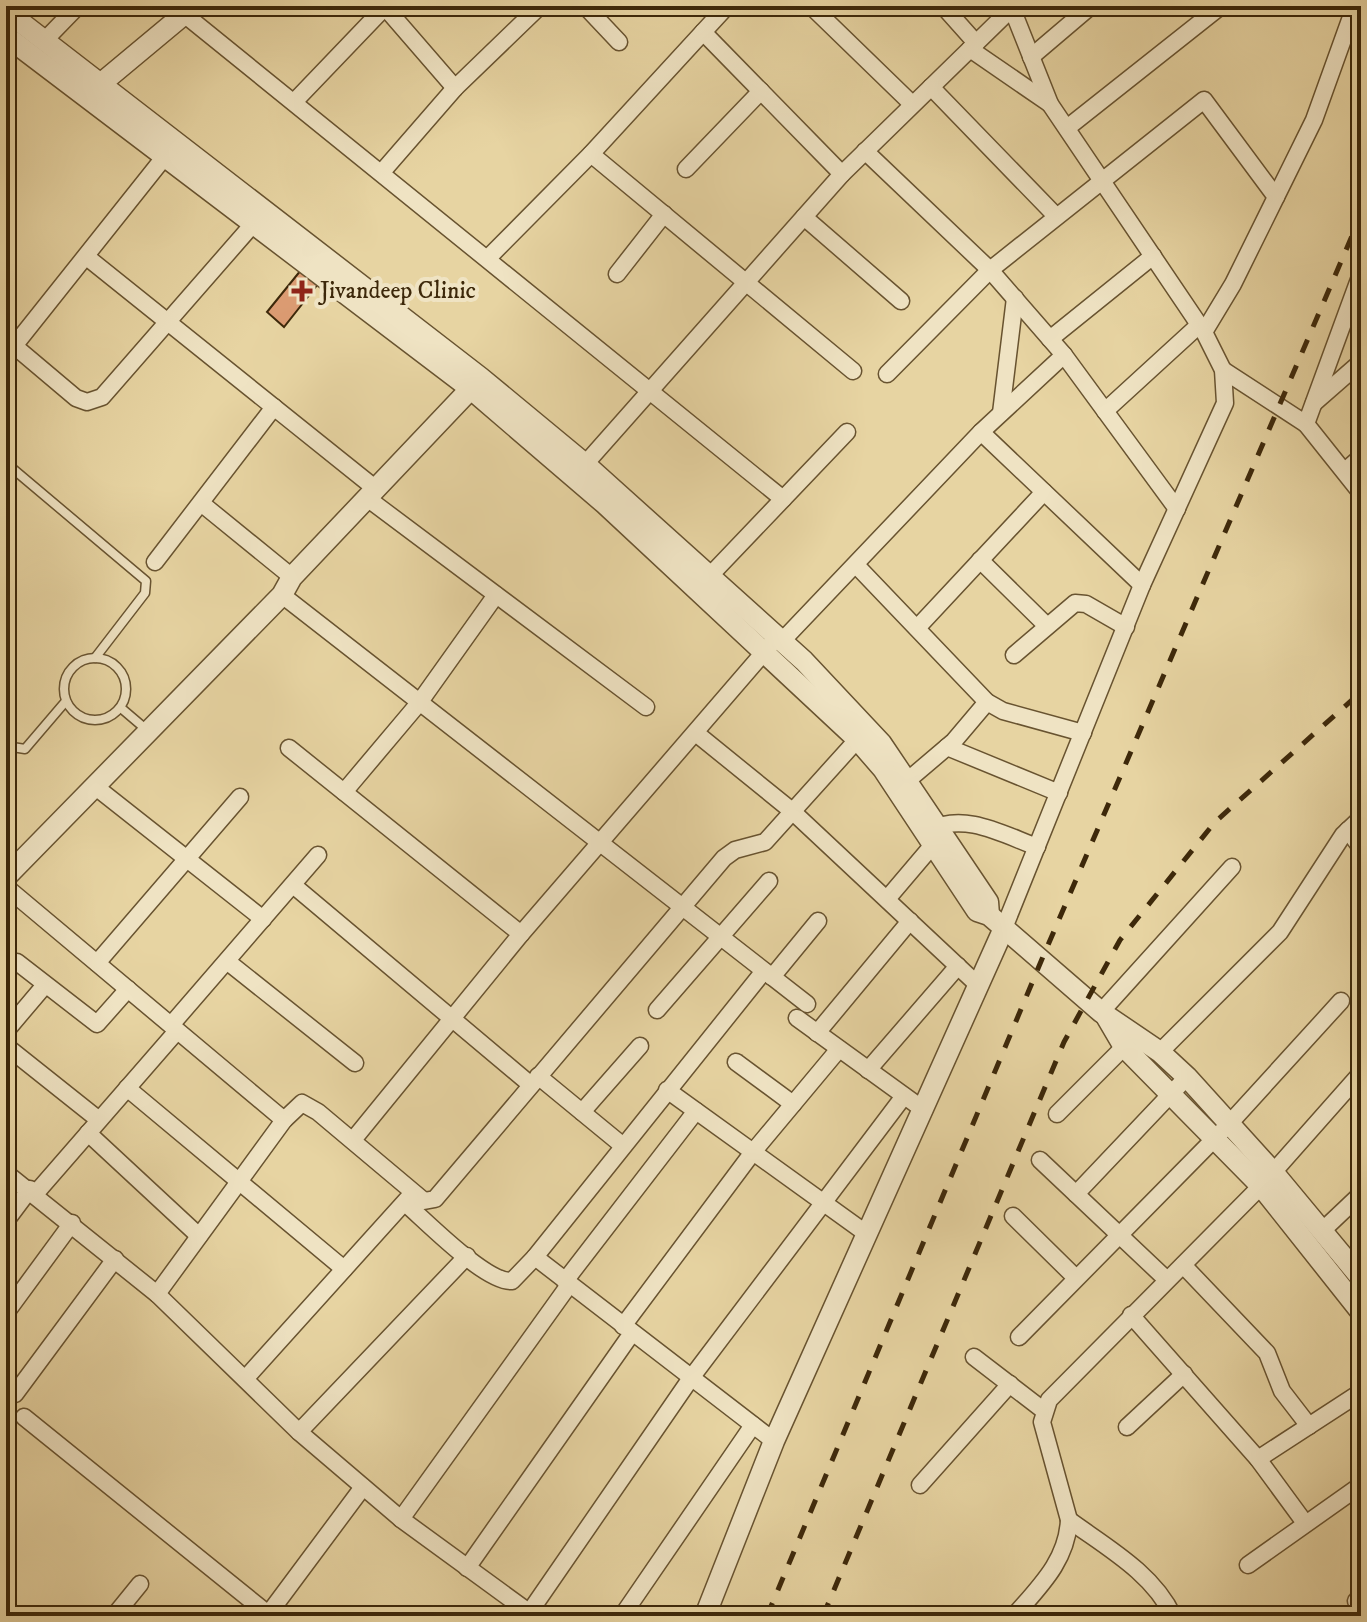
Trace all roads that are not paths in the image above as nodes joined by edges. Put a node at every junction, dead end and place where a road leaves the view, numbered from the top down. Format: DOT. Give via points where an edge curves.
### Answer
graph roads {
  1 [pos="78,6"];
  2 [pos="385,6"];
  3 [pos="540,6"];
  4 [pos="585,6"];
  5 [pos="727,6"];
  6 [pos="811,6"];
  7 [pos="943,6"];
  8 [pos="1091,6"];
  9 [pos="1221,6"];
  10 [pos="1355,6"];
  11 [pos="1011,7"];
  12 [pos="189,10"];
  13 [pos="6,11"];
  14 [pos="703,32"];
  15 [pos="6,36"];
  16 [pos="45,40"];
  17 [pos="619,42"];
  18 [pos="973,46"];
  19 [pos="1031,57"];
  20 [pos="931,87"];
  21 [pos="455,88"];
  22 [pos="94,89"];
  23 [pos="761,91"];
  24 [pos="294,102"];
  25 [pos="912,104"];
  26 [pos="1050,104"];
  27 [pos="1067,128"];
  28 [pos="865,151"];
  29 [pos="591,154"];
  30 [pos="166,155"];
  31 [pos="686,169"];
  32 [pos="382,172"];
  33 [pos="842,174"];
  34 [pos="1101,179"];
  35 [pos="1276,197"];
  36 [pos="664,214"];
  37 [pos="1056,216"];
  38 [pos="804,217"];
  39 [pos="254,223"];
  40 [pos="1153,256"];
  41 [pos="88,258"];
  42 [pos="488,258"];
  43 [pos="990,270"];
  44 [pos="617,274"];
  45 [pos="1361,274"];
  46 [pos="346,283"];
  47 [pos="747,283"];
  48 [pos="1015,298"];
  49 [pos="901,301"];
  50 [pos="169,323"];
  51 [pos="1202,329"];
  52 [pos="1050,339"];
  53 [pos="10,342"];
  54 [pos="1064,355"];
  55 [pos="1361,362"];
  56 [pos="1223,370"];
  57 [pos="853,371"];
  58 [pos="887,374"];
  59 [pos="476,384"];
  60 [pos="651,390"];
  61 [pos="1313,403"];
  62 [pos="274,407"];
  63 [pos="1105,411"];
  64 [pos="1001,413"];
  65 [pos="1306,424"];
  66 [pos="847,432"];
  67 [pos="981,432"];
  68 [pos="1361,457"];
  69 [pos="6,463"];
  70 [pos="579,471"];
  71 [pos="1345,471"];
  72 [pos="1044,492"];
  73 [pos="372,493"];
  74 [pos="1361,493"];
  75 [pos="783,499"];
  76 [pos="201,503"];
  77 [pos="1177,509"];
  78 [pos="980,560"];
  79 [pos="155,562"];
  80 [pos="856,565"];
  81 [pos="703,582"];
  82 [pos="1142,585"];
  83 [pos="287,586"];
  84 [pos="496,595"];
  85 [pos="1047,626"];
  86 [pos="918,627"];
  87 [pos="1126,627"];
  88 [pos="775,643"];
  89 [pos="1014,655"];
  90 [pos="95,658"];
  91 [pos="66,701"];
  92 [pos="987,702"];
  93 [pos="419,703"];
  94 [pos="646,707"];
  95 [pos="121,708"];
  96 [pos="150,733"];
  97 [pos="1083,733"];
  98 [pos="697,734"];
  99 [pos="862,734"];
  100 [pos="6,746"];
  101 [pos="947,747"];
  102 [pos="289,748"];
  103 [pos="907,781"];
  104 [pos="97,788"];
  105 [pos="344,792"];
  106 [pos="1059,793"];
  107 [pos="240,797"];
  108 [pos="792,811"];
  109 [pos="1361,818"];
  110 [pos="1348,830"];
  111 [pos="932,835"];
  112 [pos="600,843"];
  113 [pos="1037,847"];
  114 [pos="1361,848"];
  115 [pos="318,855"];
  116 [pos="186,858"];
  117 [pos="1232,867"];
  118 [pos="6,877"];
  119 [pos="769,881"];
  120 [pos="293,885"];
  121 [pos="6,887"];
  122 [pos="887,899"];
  123 [pos="684,908"];
  124 [pos="263,919"];
  125 [pos="818,921"];
  126 [pos="910,921"];
  127 [pos="997,922"];
  128 [pos="521,934"];
  129 [pos="721,937"];
  130 [pos="17,962"];
  131 [pos="228,962"];
  132 [pos="97,963"];
  133 [pos="958,966"];
  134 [pos="768,974"];
  135 [pos="45,985"];
  136 [pos="979,986"];
  137 [pos="128,989"];
  138 [pos="1341,1001"];
  139 [pos="657,1010"];
  140 [pos="1103,1013"];
  141 [pos="451,1017"];
  142 [pos="174,1028"];
  143 [pos="6,1031"];
  144 [pos="817,1033"];
  145 [pos="1130,1041"];
  146 [pos="6,1046"];
  147 [pos="640,1046"];
  148 [pos="839,1049"];
  149 [pos="1160,1052"];
  150 [pos="736,1062"];
  151 [pos="355,1063"];
  152 [pos="868,1070"];
  153 [pos="1361,1073"];
  154 [pos="1187,1077"];
  155 [pos="534,1080"];
  156 [pos="127,1088"];
  157 [pos="667,1090"];
  158 [pos="1172,1093"];
  159 [pos="904,1096"];
  160 [pos="793,1104"];
  161 [pos="924,1110"];
  162 [pos="696,1111"];
  163 [pos="582,1112"];
  164 [pos="1057,1114"];
  165 [pos="99,1120"];
  166 [pos="284,1120"];
  167 [pos="1222,1131"];
  168 [pos="88,1133"];
  169 [pos="353,1140"];
  170 [pos="622,1145"];
  171 [pos="753,1152"];
  172 [pos="1040,1160"];
  173 [pos="6,1173"];
  174 [pos="240,1179"];
  175 [pos="1267,1179"];
  176 [pos="33,1191"];
  177 [pos="1076,1194"];
  178 [pos="1361,1194"];
  179 [pos="410,1198"];
  180 [pos="824,1203"];
  181 [pos="1013,1216"];
  182 [pos="6,1221"];
  183 [pos="72,1223"];
  184 [pos="1323,1230"];
  185 [pos="867,1234"];
  186 [pos="1119,1234"];
  187 [pos="199,1236"];
  188 [pos="467,1256"];
  189 [pos="535,1257"];
  190 [pos="115,1259"];
  191 [pos="1183,1265"];
  192 [pos="344,1269"];
  193 [pos="1076,1278"];
  194 [pos="1361,1278"];
  195 [pos="1167,1280"];
  196 [pos="567,1283"];
  197 [pos="157,1294"];
  198 [pos="1358,1300"];
  199 [pos="6,1313"];
  200 [pos="1131,1315"];
  201 [pos="628,1330"];
  202 [pos="1019,1337"];
  203 [pos="974,1357"];
  204 [pos="1184,1374"];
  205 [pos="691,1378"];
  206 [pos="245,1379"];
  207 [pos="1010,1384"];
  208 [pos="1361,1392"];
  209 [pos="15,1394"];
  210 [pos="1043,1410"];
  211 [pos="24,1417"];
  212 [pos="753,1425"];
  213 [pos="1309,1426"];
  214 [pos="1127,1427"];
  215 [pos="299,1432"];
  216 [pos="774,1441"];
  217 [pos="1258,1459"];
  218 [pos="920,1485"];
  219 [pos="1361,1485"];
  220 [pos="363,1487"];
  221 [pos="401,1519"];
  222 [pos="1069,1520"];
  223 [pos="1305,1523"];
  224 [pos="1248,1565"];
  225 [pos="467,1568"];
  226 [pos="140,1584"];
  227 [pos="532,1614"];
  228 [pos="268,1615"];
  229 [pos="114,1616"];
  230 [pos="622,1616"];
  231 [pos="705,1616"];
  232 [pos="1014,1616"];
  233 [pos="1173,1616"];
  1 -- 16 [label="street"];
  2 -- 21 [label="street"];
  2 -- 24 [label="street"];
  3 -- 21 [label="street"];
  4 -- 17 [label="street"];
  5 -- 14 [label="street"];
  6 -- 25 [label="street"];
  7 -- 18 [label="street"];
  8 -- 19 [label="street"];
  9 -- 27 [label="street"];
  10 -- 35 [label="street" via="1314,120"];
  11 -- 18 [label="street"];
  11 -- 19 [label="street"];
  12 -- 22 [label="street"];
  12 -- 24 [label="street"];
  13 -- 16 [label="street"];
  14 -- 23 [label="street"];
  14 -- 29 [label="street"];
  15 -- 22 [label="street"];
  16 -- 22 [label="street"];
  18 -- 20 [label="street"];
  18 -- 26 [label="street"];
  19 -- 26 [label="street"];
  20 -- 25 [label="street"];
  20 -- 37 [label="street"];
  21 -- 32 [label="street"];
  22 -- 30 [label="street"];
  22 -- 46 [label="street"];
  23 -- 31 [label="street"];
  23 -- 33 [label="street"];
  24 -- 32 [label="street"];
  25 -- 28 [label="street"];
  26 -- 27 [label="street"];
  27 -- 34 [label="street"];
  28 -- 33 [label="street"];
  28 -- 43 [label="street"];
  29 -- 36 [label="street"];
  29 -- 42 [label="street"];
  30 -- 39 [label="street"];
  30 -- 41 [label="street"];
  32 -- 42 [label="street"];
  33 -- 38 [label="street"];
  34 -- 35 [label="street" via="1204,100"];
  34 -- 37 [label="street"];
  34 -- 40 [label="street"];
  35 -- 51 [label="street" via="1233,284"];
  36 -- 44 [label="street"];
  36 -- 47 [label="street"];
  37 -- 43 [label="street"];
  38 -- 47 [label="street"];
  38 -- 49 [label="street"];
  39 -- 46 [label="street"];
  39 -- 50 [label="street"];
  40 -- 51 [label="street"];
  40 -- 52 [label="street"];
  41 -- 50 [label="street"];
  41 -- 53 [label="street"];
  42 -- 60 [label="street"];
  43 -- 48 [label="street"];
  43 -- 58 [label="street"];
  45 -- 61 [label="street"];
  46 -- 59 [label="street"];
  47 -- 57 [label="street"];
  47 -- 60 [label="street"];
  48 -- 52 [label="street"];
  48 -- 64 [label="street"];
  50 -- 53 [label="street" via="94,401 76,398"];
  50 -- 62 [label="street"];
  51 -- 56 [label="street"];
  51 -- 63 [label="street"];
  52 -- 54 [label="street"];
  54 -- 63 [label="street"];
  54 -- 64 [label="street"];
  55 -- 61 [label="street"];
  56 -- 65 [label="street"];
  56 -- 77 [label="street" via="1225,403"];
  59 -- 70 [label="street"];
  59 -- 73 [label="street"];
  60 -- 70 [label="street"];
  60 -- 75 [label="street"];
  61 -- 65 [label="street"];
  62 -- 73 [label="street"];
  62 -- 76 [label="street"];
  63 -- 77 [label="street"];
  64 -- 67 [label="street"];
  65 -- 71 [label="street"];
  66 -- 75 [label="street"];
  67 -- 72 [label="street"];
  67 -- 80 [label="street"];
  68 -- 71 [label="street"];
  69 -- 90 [label="lane" via="146,581 145,593"];
  70 -- 81 [label="street"];
  71 -- 74 [label="street"];
  72 -- 78 [label="street"];
  72 -- 82 [label="street"];
  73 -- 83 [label="street"];
  73 -- 84 [label="street"];
  75 -- 81 [label="street"];
  76 -- 79 [label="street"];
  76 -- 83 [label="street"];
  77 -- 82 [label="street"];
  78 -- 85 [label="street"];
  78 -- 86 [label="street"];
  80 -- 86 [label="street"];
  80 -- 88 [label="street"];
  81 -- 88 [label="street"];
  82 -- 87 [label="street"];
  83 -- 93 [label="street"];
  83 -- 96 [label="street"];
  84 -- 93 [label="street"];
  84 -- 94 [label="street"];
  85 -- 87 [label="street" via="1070,605 1080,603"];
  85 -- 89 [label="street"];
  86 -- 92 [label="street"];
  87 -- 97 [label="street"];
  88 -- 98 [label="street"];
  88 -- 99 [label="street"];
  90 -- 91 [label="lane" via="72,668 64,684"];
  90 -- 95 [label="lane" via="114,664 125,679"];
  91 -- 95 [label="lane" via="78,716 97,721"];
  91 -- 100 [label="lane" via="25,749"];
  92 -- 97 [label="street"];
  92 -- 101 [label="street"];
  93 -- 105 [label="street"];
  93 -- 112 [label="street"];
  95 -- 96 [label="lane"];
  96 -- 104 [label="street"];
  97 -- 106 [label="street"];
  98 -- 108 [label="street"];
  98 -- 112 [label="street"];
  99 -- 103 [label="street"];
  99 -- 108 [label="street"];
  99 -- 111 [label="street"];
  101 -- 103 [label="street"];
  101 -- 106 [label="street"];
  102 -- 105 [label="street"];
  103 -- 111 [label="street"];
  104 -- 116 [label="street"];
  104 -- 118 [label="street"];
  105 -- 128 [label="street"];
  106 -- 113 [label="street"];
  107 -- 116 [label="street"];
  108 -- 122 [label="street"];
  108 -- 123 [label="street" via="765,842 729,853"];
  109 -- 110 [label="street"];
  110 -- 114 [label="street"];
  110 -- 149 [label="street" via="1280,932"];
  111 -- 113 [label="street" via="973,824"];
  111 -- 122 [label="street"];
  111 -- 127 [label="street" via="988,902"];
  112 -- 123 [label="street"];
  112 -- 128 [label="street"];
  113 -- 127 [label="street"];
  115 -- 120 [label="street"];
  116 -- 124 [label="street"];
  116 -- 132 [label="street"];
  117 -- 140 [label="street"];
  119 -- 129 [label="street"];
  120 -- 124 [label="street"];
  120 -- 141 [label="street"];
  121 -- 132 [label="street"];
  122 -- 126 [label="street"];
  123 -- 129 [label="street"];
  123 -- 155 [label="street"];
  124 -- 131 [label="street"];
  125 -- 134 [label="street"];
  126 -- 133 [label="street"];
  126 -- 144 [label="street"];
  127 -- 136 [label="street"];
  127 -- 140 [label="street"];
  128 -- 141 [label="street"];
  129 -- 134 [label="street"];
  129 -- 139 [label="street"];
  130 -- 135 [label="street"];
  131 -- 142 [label="street"];
  131 -- 151 [label="street"];
  132 -- 137 [label="street"];
  133 -- 136 [label="street"];
  133 -- 152 [label="street"];
  134 -- 144 [label="street"];
  134 -- 157 [label="street"];
  135 -- 137 [label="street" via="97,1024"];
  135 -- 143 [label="street"];
  136 -- 161 [label="street"];
  137 -- 142 [label="street"];
  138 -- 167 [label="street"];
  140 -- 145 [label="street"];
  141 -- 155 [label="street"];
  141 -- 169 [label="street"];
  142 -- 156 [label="street"];
  142 -- 166 [label="street"];
  144 -- 148 [label="street"];
  145 -- 149 [label="street"];
  145 -- 158 [label="street"];
  145 -- 164 [label="street"];
  146 -- 165 [label="street"];
  147 -- 163 [label="street"];
  148 -- 152 [label="street"];
  148 -- 160 [label="street"];
  149 -- 154 [label="street"];
  150 -- 160 [label="street"];
  152 -- 159 [label="street"];
  153 -- 175 [label="street"];
  154 -- 158 [label="street"];
  154 -- 167 [label="street"];
  155 -- 163 [label="street"];
  155 -- 179 [label="street" via="435,1199"];
  156 -- 165 [label="street"];
  156 -- 174 [label="street"];
  157 -- 162 [label="street"];
  157 -- 170 [label="street"];
  158 -- 167 [label="street"];
  158 -- 177 [label="street"];
  159 -- 161 [label="street"];
  159 -- 180 [label="street"];
  160 -- 171 [label="street"];
  161 -- 185 [label="street"];
  162 -- 171 [label="street"];
  162 -- 196 [label="street"];
  163 -- 170 [label="street"];
  165 -- 168 [label="street"];
  166 -- 169 [label="street" via="296,1107 308,1104"];
  166 -- 174 [label="street"];
  167 -- 175 [label="street"];
  167 -- 186 [label="street"];
  168 -- 176 [label="street"];
  168 -- 187 [label="street"];
  169 -- 179 [label="street"];
  170 -- 189 [label="street"];
  171 -- 180 [label="street"];
  171 -- 201 [label="street"];
  172 -- 177 [label="street"];
  173 -- 176 [label="street"];
  174 -- 187 [label="street"];
  174 -- 192 [label="street"];
  175 -- 184 [label="street"];
  175 -- 191 [label="street"];
  175 -- 198 [label="street"];
  176 -- 182 [label="street"];
  176 -- 183 [label="street"];
  177 -- 186 [label="street"];
  178 -- 184 [label="street"];
  179 -- 188 [label="street"];
  179 -- 192 [label="street"];
  180 -- 185 [label="street"];
  180 -- 205 [label="street"];
  181 -- 193 [label="street"];
  183 -- 190 [label="street"];
  183 -- 199 [label="street"];
  184 -- 194 [label="street"];
  185 -- 216 [label="street"];
  186 -- 193 [label="street"];
  186 -- 195 [label="street"];
  187 -- 197 [label="street"];
  188 -- 189 [label="street" via="507,1281"];
  188 -- 215 [label="street"];
  189 -- 196 [label="street"];
  190 -- 197 [label="street"];
  190 -- 209 [label="street"];
  191 -- 195 [label="street"];
  191 -- 213 [label="street" via="1267,1353 1282,1391"];
  192 -- 206 [label="street"];
  193 -- 202 [label="street"];
  195 -- 200 [label="street"];
  196 -- 201 [label="street"];
  196 -- 221 [label="street"];
  197 -- 206 [label="street"];
  200 -- 204 [label="street"];
  200 -- 210 [label="street"];
  201 -- 205 [label="street"];
  201 -- 225 [label="street"];
  203 -- 207 [label="street"];
  204 -- 214 [label="street"];
  204 -- 217 [label="street"];
  205 -- 212 [label="street"];
  205 -- 227 [label="street"];
  206 -- 215 [label="street"];
  207 -- 210 [label="street"];
  207 -- 218 [label="street"];
  208 -- 213 [label="street"];
  210 -- 222 [label="street"];
  211 -- 228 [label="street"];
  212 -- 216 [label="street"];
  212 -- 230 [label="street"];
  213 -- 217 [label="street"];
  215 -- 220 [label="street"];
  216 -- 231 [label="street"];
  217 -- 223 [label="street"];
  219 -- 223 [label="street"];
  220 -- 221 [label="street"];
  220 -- 228 [label="street"];
  221 -- 225 [label="street"];
  222 -- 232 [label="street" via="1055,1567"];
  222 -- 233 [label="street" via="1139,1572"];
  223 -- 224 [label="street"];
  225 -- 227 [label="street"];
  226 -- 229 [label="street"];
}
